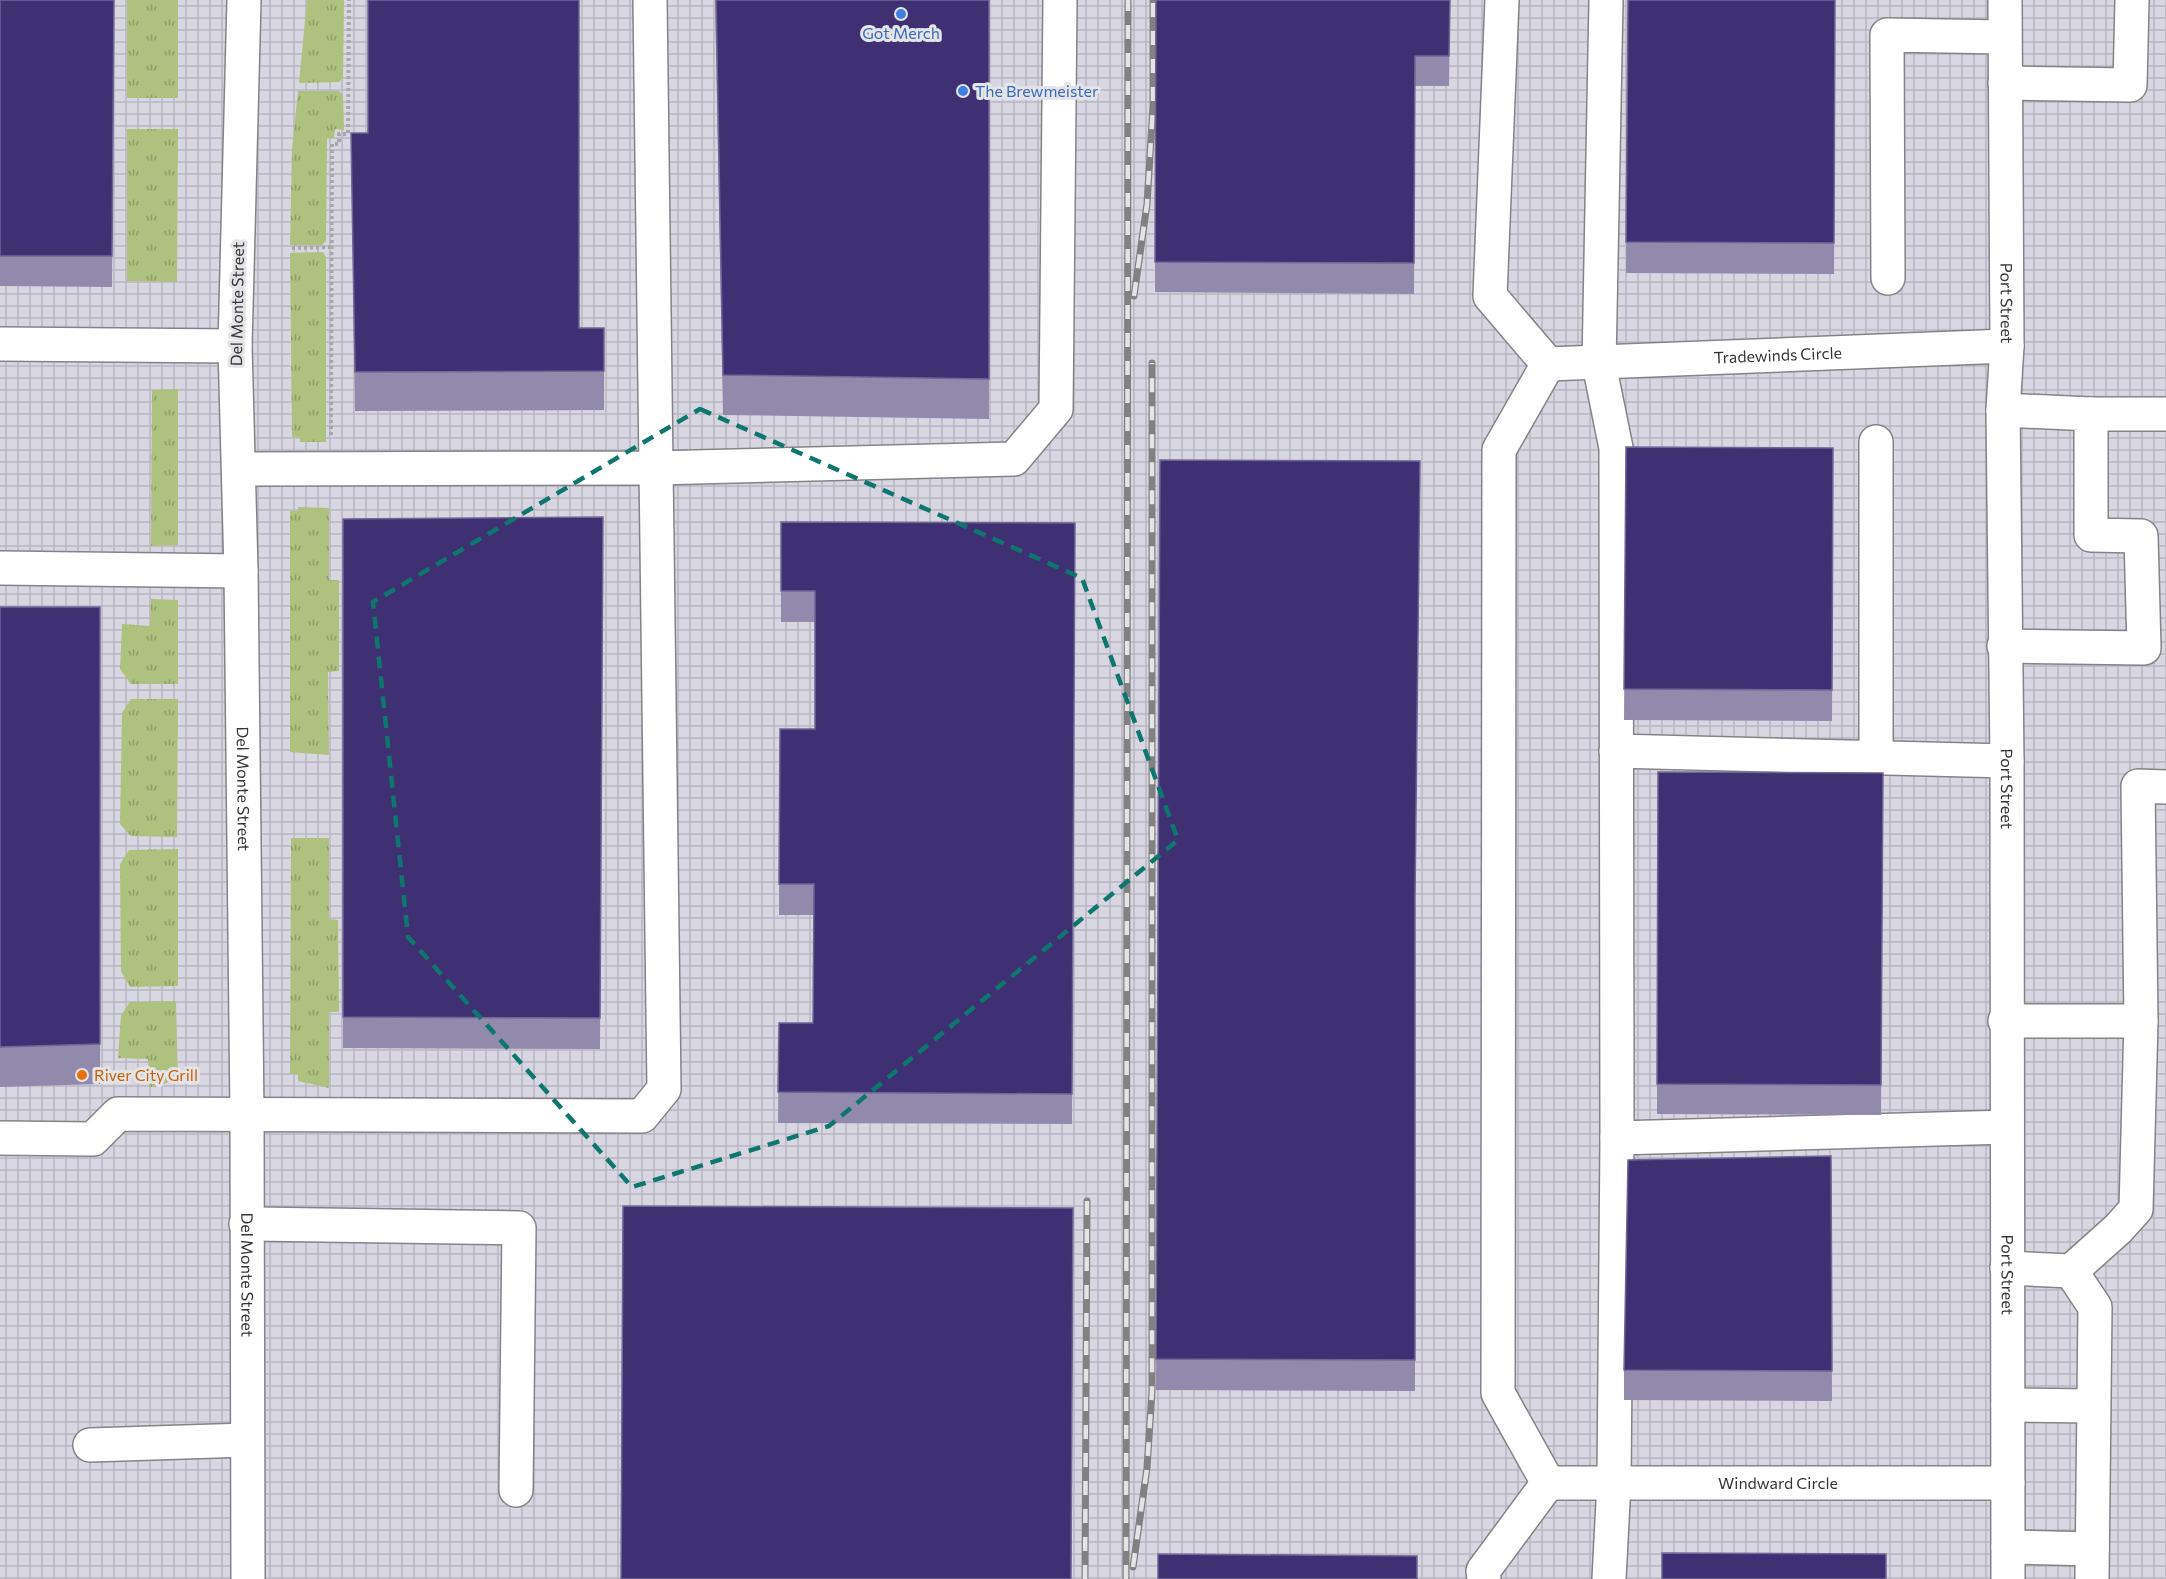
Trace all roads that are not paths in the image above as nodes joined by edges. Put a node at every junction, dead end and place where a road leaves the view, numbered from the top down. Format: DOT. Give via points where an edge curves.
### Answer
graph roads {
  1 [pos="244,0"];
  2 [pos="650,0"];
  3 [pos="1060,0"];
  4 [pos="1502,0"];
  5 [pos="1606,0"];
  6 [pos="2005,0"];
  7 [pos="2132,0"];
  8 [pos="2004,37"];
  9 [pos="2005,83"];
  10 [pos="1888,278"];
  11 [pos="0,344"];
  12 [pos="235,346"];
  13 [pos="2007,346"];
  14 [pos="1548,363"];
  15 [pos="1599,363"];
  16 [pos="2003,410"];
  17 [pos="2091,414"];
  18 [pos="2166,414"];
  19 [pos="1876,442"];
  20 [pos="656,468"];
  21 [pos="239,469"];
  22 [pos="0,568"];
  23 [pos="241,571"];
  24 [pos="2004,646"];
  25 [pos="1616,751"];
  26 [pos="1876,757"];
  27 [pos="2007,761"];
  28 [pos="2166,787"];
  29 [pos="2005,1021"];
  30 [pos="2141,1021"];
  31 [pos="247,1115"];
  32 [pos="2007,1127"];
  33 [pos="0,1138"];
  34 [pos="1617,1138"];
  35 [pos="246,1224"];
  36 [pos="2007,1268"];
  37 [pos="2071,1271"];
  38 [pos="2008,1406"];
  39 [pos="2094,1406"];
  40 [pos="247,1440"];
  41 [pos="90,1445"];
  42 [pos="1614,1482"];
  43 [pos="1548,1483"];
  44 [pos="2008,1483"];
  45 [pos="516,1490"];
  46 [pos="2008,1563"];
  47 [pos="2092,1564"];
  48 [pos="248,1579"];
  49 [pos="1484,1579"];
  50 [pos="1609,1579"];
  1 -- 12 [label="street, Del Monte Street"];
  2 -- 20 [label="street"];
  3 -- 20 [label="street" via="1056,409 1014,459"];
  4 -- 14 [label="street" via="1490,296"];
  5 -- 15 [label="street"];
  6 -- 8 [label="street, Port Street"];
  7 -- 9 [label="street" via="2130,85"];
  8 -- 9 [label="street, Port Street"];
  8 -- 10 [label="street" via="1887,35"];
  9 -- 13 [label="street, Port Street"];
  11 -- 12 [label="street"];
  12 -- 21 [label="street, Del Monte Street"];
  13 -- 15 [label="street, Tradewinds Circle"];
  13 -- 16 [label="street, Port Street"];
  14 -- 15 [label="street, Tradewinds Circle"];
  14 -- 43 [label="street" via="1499,450 1498,1321 1498,1393"];
  15 -- 25 [label="street" via="1616,448"];
  16 -- 17 [label="street"];
  16 -- 24 [label="street, Port Street"];
  17 -- 18 [label="street"];
  17 -- 24 [label="street" via="2091,535 2141,536 2144,648"];
  19 -- 26 [label="street"];
  20 -- 21 [label="street"];
  20 -- 31 [label="street" via="664,1089 642,1116"];
  21 -- 23 [label="street, Del Monte Street"];
  22 -- 23 [label="street"];
  23 -- 31 [label="street, Del Monte Street"];
  24 -- 27 [label="street, Port Street"];
  25 -- 26 [label="street"];
  25 -- 34 [label="street"];
  26 -- 27 [label="street"];
  27 -- 29 [label="street, Port Street"];
  28 -- 30 [label="street" via="2138,786"];
  29 -- 30 [label="street"];
  29 -- 32 [label="street, Port Street"];
  30 -- 37 [label="street" via="2136,1209"];
  31 -- 33 [label="street" via="118,1114 93,1138"];
  31 -- 35 [label="street, Del Monte Street"];
  32 -- 34 [label="street"];
  32 -- 36 [label="street, Port Street"];
  34 -- 42 [label="street"];
  35 -- 40 [label="street, Del Monte Street"];
  35 -- 45 [label="street" via="519,1228"];
  36 -- 37 [label="street"];
  36 -- 38 [label="street, Port Street"];
  37 -- 39 [label="street" via="2095,1307"];
  38 -- 39 [label="street"];
  38 -- 44 [label="street, Port Street"];
  39 -- 47 [label="street"];
  40 -- 41 [label="street"];
  40 -- 48 [label="street, Del Monte Street"];
  42 -- 43 [label="street, Windward Circle"];
  42 -- 44 [label="street, Windward Circle"];
  42 -- 50 [label="street"];
  43 -- 49 [label="street" via="1483,1571"];
  44 -- 46 [label="street, Port Street"];
  46 -- 47 [label="street"];
}
